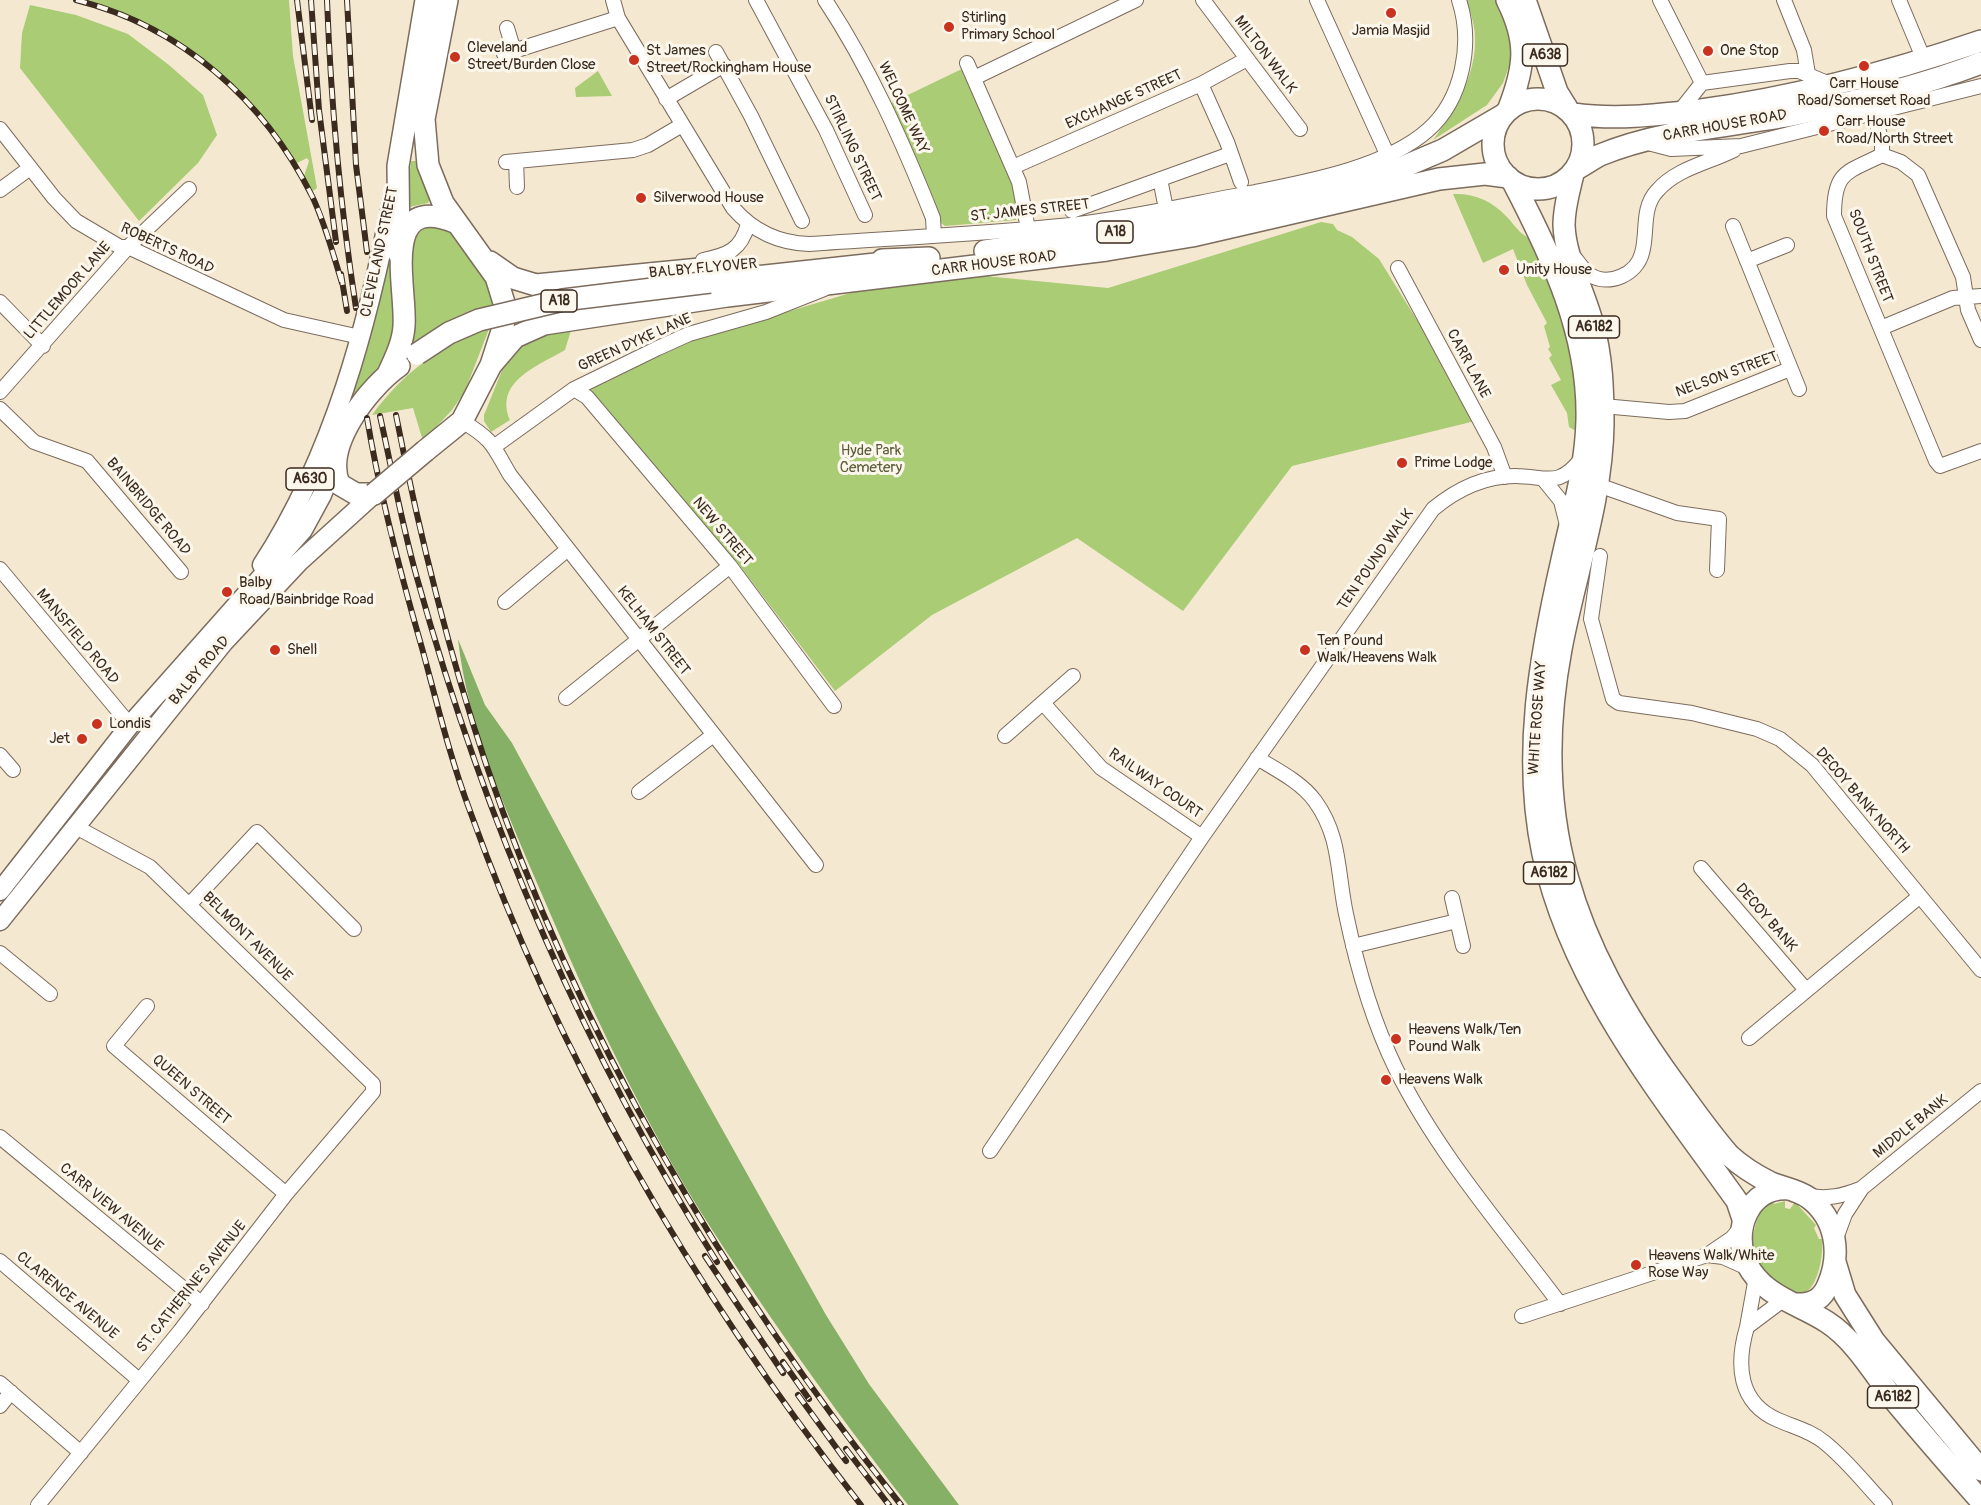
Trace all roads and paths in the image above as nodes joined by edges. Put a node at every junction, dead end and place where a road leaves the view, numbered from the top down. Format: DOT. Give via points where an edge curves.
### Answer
graph roads {
  1 [pos="426,0"];
  2 [pos="447,0"];
  3 [pos="613,0"];
  4 [pos="756,0"];
  5 [pos="825,0"];
  6 [pos="1136,0"];
  7 [pos="1203,0"];
  8 [pos="1317,0"];
  9 [pos="1459,0"];
  10 [pos="1507,0"];
  11 [pos="1525,0"];
  12 [pos="1660,0"];
  13 [pos="1784,0"];
  14 [pos="1899,0"];
  15 [pos="618,18"];
  16 [pos="507,28"];
  17 [pos="1981,41"];
  18 [pos="716,52"];
  19 [pos="1247,60"];
  20 [pos="1924,60"];
  21 [pos="967,63"];
  22 [pos="1981,63"];
  23 [pos="724,64"];
  24 [pos="1808,74"];
  25 [pos="974,78"];
  26 [pos="1702,83"];
  27 [pos="1201,84"];
  28 [pos="1832,85"];
  29 [pos="1981,87"];
  30 [pos="666,99"];
  31 [pos="1570,111"];
  32 [pos="1506,112"];
  33 [pos="1679,112"];
  34 [pos="1874,113"];
  35 [pos="682,125"];
  36 [pos="0,129"];
  37 [pos="1300,129"];
  38 [pos="1640,142"];
  39 [pos="1741,146"];
  40 [pos="1675,148"];
  41 [pos="1230,154"];
  42 [pos="1387,154"];
  43 [pos="1882,155"];
  44 [pos="398,166"];
  45 [pos="1013,167"];
  46 [pos="30,168"];
  47 [pos="1575,171"];
  48 [pos="1676,176"];
  49 [pos="1160,179"];
  50 [pos="1510,179"];
  51 [pos="1240,182"];
  52 [pos="517,187"];
  53 [pos="189,189"];
  54 [pos="0,190"];
  55 [pos="1166,209"];
  56 [pos="1072,211"];
  57 [pos="865,215"];
  58 [pos="802,221"];
  59 [pos="457,223"];
  60 [pos="748,224"];
  61 [pos="1733,226"];
  62 [pos="1028,229"];
  63 [pos="934,236"];
  64 [pos="1787,245"];
  65 [pos="128,247"];
  66 [pos="1569,251"];
  67 [pos="399,255"];
  68 [pos="484,258"];
  69 [pos="929,258"];
  70 [pos="1747,261"];
  71 [pos="1398,267"];
  72 [pos="619,276"];
  73 [pos="710,282"];
  74 [pos="835,284"];
  75 [pos="1966,295"];
  76 [pos="1981,296"];
  77 [pos="0,302"];
  78 [pos="1881,328"];
  79 [pos="360,337"];
  80 [pos="1981,340"];
  81 [pos="43,346"];
  82 [pos="491,365"];
  83 [pos="1790,369"];
  84 [pos="388,374"];
  85 [pos="574,389"];
  86 [pos="1799,389"];
  87 [pos="0,392"];
  88 [pos="1603,406"];
  89 [pos="0,409"];
  90 [pos="462,421"];
  91 [pos="495,446"];
  92 [pos="1981,451"];
  93 [pos="1585,454"];
  94 [pos="335,462"];
  95 [pos="1505,477"];
  96 [pos="1544,480"];
  97 [pos="1598,485"];
  98 [pos="374,494"];
  99 [pos="1568,533"];
  100 [pos="568,549"];
  101 [pos="1600,556"];
  102 [pos="730,566"];
  103 [pos="0,569"];
  104 [pos="1717,570"];
  105 [pos="181,572"];
  106 [pos="505,602"];
  107 [pos="233,609"];
  108 [pos="638,639"];
  109 [pos="1072,676"];
  110 [pos="566,698"];
  111 [pos="1043,703"];
  112 [pos="834,706"];
  113 [pos="130,725"];
  114 [pos="1005,735"];
  115 [pos="712,736"];
  116 [pos="145,738"];
  117 [pos="0,755"];
  118 [pos="1257,758"];
  119 [pos="13,770"];
  120 [pos="639,792"];
  121 [pos="76,827"];
  122 [pos="1202,837"];
  123 [pos="34,850"];
  124 [pos="816,865"];
  125 [pos="1701,867"];
  126 [pos="0,891"];
  127 [pos="1920,896"];
  128 [pos="1452,898"];
  129 [pos="190,904"];
  130 [pos="0,921"];
  131 [pos="1457,921"];
  132 [pos="354,929"];
  133 [pos="1353,946"];
  134 [pos="1463,946"];
  135 [pos="0,952"];
  136 [pos="1981,970"];
  137 [pos="1806,990"];
  138 [pos="50,994"];
  139 [pos="147,1005"];
  140 [pos="1749,1038"];
  141 [pos="1981,1091"];
  142 [pos="374,1092"];
  143 [pos="1,1139"];
  144 [pos="990,1150"];
  145 [pos="1862,1188"];
  146 [pos="1796,1192"];
  147 [pos="286,1194"];
  148 [pos="1743,1222"];
  149 [pos="1835,1251"];
  150 [pos="1707,1255"];
  151 [pos="0,1261"];
  152 [pos="1754,1274"];
  153 [pos="1789,1302"];
  154 [pos="202,1304"];
  155 [pos="1560,1304"];
  156 [pos="1522,1316"];
  157 [pos="1747,1327"];
  158 [pos="139,1380"];
  159 [pos="5,1388"];
  160 [pos="0,1406"];
  161 [pos="81,1453"];
  162 [pos="1981,1470"];
  163 [pos="1981,1501"];
  164 [pos="38,1505"];
  165 [pos="1885,1505"];
  1 -- 44 [label="highway, CLEVELAND STREET / A630"];
  2 -- 59 [label="highway" via="426,102 424,135 433,183"];
  3 -- 15 [label="street, ST. JAMES STREET"];
  4 -- 57 [label="street, STIRLING STREET" via="826,129"];
  5 -- 63 [label="street, WELCOME WAY" via="860,55 885,106 933,218"];
  6 -- 25 [label="street"];
  7 -- 19 [label="street, MILTON WALK"];
  8 -- 42 [label="street"];
  9 -- 42 [label="street, ST. JAMES STREET" via="1466,34 1464,61 1453,94 1430,129"];
  10 -- 32 [label="highway, A638" via="1524,57 1519,84"];
  11 -- 31 [label="highway, A638" via="1557,92"];
  12 -- 26 [label="street"];
  13 -- 24 [label="street" via="1804,50"];
  14 -- 20 [label="street"];
  15 -- 16 [label="street" via="509,52"];
  15 -- 30 [label="street, ST. JAMES STREET"];
  17 -- 20 [label="highway, CARR HOUSE ROAD"];
  18 -- 23 [label="street"];
  19 -- 27 [label="street, EXCHANGE STREET"];
  19 -- 37 [label="street, MILTON WALK"];
  20 -- 28 [label="highway, CARR HOUSE ROAD"];
  21 -- 25 [label="street"];
  22 -- 38 [label="highway, CARR HOUSE ROAD" via="1890,91 1793,114"];
  23 -- 30 [label="street"];
  23 -- 58 [label="street"];
  24 -- 26 [label="street" via="1790,70"];
  24 -- 28 [label="street"];
  25 -- 45 [label="street"];
  26 -- 33 [label="street"];
  27 -- 41 [label="street"];
  27 -- 45 [label="street, EXCHANGE STREET"];
  28 -- 33 [label="highway, CARR HOUSE ROAD"];
  29 -- 34 [label="street"];
  30 -- 35 [label="street, ST. JAMES STREET"];
  31 -- 32 [label="highway" via="1551,100 1531,99"];
  31 -- 33 [label="highway, CARR HOUSE ROAD" via="1615,118"];
  31 -- 47 [label="highway" via="1580,124 1584,144"];
  32 -- 50 [label="highway" via="1494,132 1493,148 1497,163"];
  32 -- 69 [label="highway, CARR HOUSE ROAD / A18" via="1443,150 1353,183 1163,225"];
  34 -- 39 [label="street"];
  34 -- 43 [label="street"];
  35 -- 52 [label="street" via="633,150 511,162"];
  35 -- 60 [label="street, ST. JAMES STREET" via="733,208"];
  36 -- 46 [label="street, ROBERTS ROAD"];
  38 -- 40 [label="street"];
  38 -- 47 [label="highway, CARR HOUSE ROAD" via="1597,156"];
  39 -- 40 [label="street"];
  39 -- 48 [label="street"];
  40 -- 48 [label="street" via="1681,163"];
  41 -- 49 [label="street"];
  41 -- 51 [label="street"];
  42 -- 55 [label="street, ST. JAMES STREET" via="1344,171"];
  43 -- 75 [label="street" via="1901,162 1918,175 1964,277"];
  43 -- 78 [label="street, SOUTH STREET" via="1844,175 1836,185 1834,204 1834,216"];
  44 -- 67 [label="highway, CLEVELAND STREET / A630"];
  44 -- 79 [label="main road, CLEVELAND STREET / A630" via="380,262"];
  45 -- 62 [label="street"];
  46 -- 54 [label="street"];
  46 -- 65 [label="street, ROBERTS ROAD" via="76,221 120,247"];
  47 -- 50 [label="highway" via="1553,186 1525,187"];
  47 -- 66 [label="highway, WHITE ROSE WAY / A6182" via="1565,204"];
  48 -- 66 [label="street" via="1655,192 1644,223 1642,253 1629,272 1611,280 1598,278 1588,274"];
  49 -- 55 [label="street"];
  49 -- 56 [label="street"];
  50 -- 74 [label="highway, CARR HOUSE ROAD / A18" via="1485,174 1439,179 1192,236"];
  50 -- 93 [label="highway, WHITE ROSE WAY / A6182" via="1537,228 1564,291 1581,348 1587,419"];
  53 -- 65 [label="street, LITTLEMOOR LANE"];
  55 -- 62 [label="street, ST. JAMES STREET"];
  59 -- 67 [label="highway, BALBY FLYOVER / A630" via="435,216 417,219 405,234"];
  59 -- 68 [label="highway, BALBY FLYOVER"];
  60 -- 63 [label="street, ST. JAMES STREET" via="792,244"];
  60 -- 72 [label="street" via="744,237 730,253"];
  61 -- 70 [label="street, NELSON STREET"];
  62 -- 63 [label="street, ST. JAMES STREET"];
  64 -- 70 [label="street"];
  65 -- 79 [label="street, ROBERTS ROAD" via="284,320"];
  65 -- 81 [label="street, LITTLEMOOR LANE"];
  66 -- 88 [label="highway, WHITE ROSE WAY / A6182" via="1594,328"];
  67 -- 84 [label="highway, BALBY FLYOVER / A630" via="404,332"];
  68 -- 72 [label="highway, BALBY FLYOVER / A18" via="513,278 536,285"];
  68 -- 82 [label="highway, BALBY FLYOVER" via="496,277 505,306 503,328"];
  69 -- 72 [label="highway, BALBY FLYOVER / A18" via="776,263"];
  69 -- 73 [label="highway, CARR HOUSE ROAD / A18"];
  70 -- 83 [label="street, NELSON STREET"];
  71 -- 95 [label="street, CARR LANE" via="1494,447"];
  73 -- 84 [label="highway, BALBY FLYOVER / A18, bridge" via="563,300 478,320 449,333"];
  74 -- 82 [label="highway, CARR HOUSE ROAD / A18" via="544,324 515,337"];
  74 -- 85 [label="street, GREEN DYKE LANE" via="766,312 689,334"];
  75 -- 76 [label="street"];
  75 -- 78 [label="street, SOUTH STREET"];
  75 -- 80 [label="street"];
  77 -- 81 [label="street"];
  78 -- 92 [label="street, SOUTH STREET" via="1936,461 1940,465"];
  79 -- 107 [label="main road, BALBY FLYOVER / A630" via="317,466 280,536"];
  81 -- 87 [label="street, LITTLEMOOR LANE"];
  82 -- 90 [label="highway, BALBY FLYOVER"];
  83 -- 86 [label="street, NELSON STREET"];
  83 -- 88 [label="street, NELSON STREET" via="1685,411"];
  84 -- 94 [label="highway, BALBY FLYOVER / A630" via="362,401"];
  85 -- 91 [label="street, GREEN DYKE LANE"];
  85 -- 102 [label="street, NEW STREET" via="587,397"];
  88 -- 97 [label="highway, WHITE ROSE WAY / A6182"];
  89 -- 105 [label="street, BAINBRIDGE ROAD" via="34,442 87,461"];
  90 -- 91 [label="street, KELHAM STREET"];
  90 -- 98 [label="highway, BALBY FLYOVER, bridge"];
  91 -- 100 [label="street, KELHAM STREET" via="510,475"];
  93 -- 96 [label="street, TEN POUND WALK" via="1568,475"];
  93 -- 99 [label="highway, WHITE ROSE WAY / A6182"];
  94 -- 98 [label="highway, A630" via="339,484 356,494"];
  94 -- 107 [label="main road, BALBY FLYOVER / A630" via="303,530"];
  95 -- 96 [label="street, TEN POUND WALK"];
  95 -- 118 [label="street, TEN POUND WALK" via="1473,484 1433,509"];
  96 -- 99 [label="street" via="1562,501"];
  97 -- 104 [label="street" via="1677,513 1719,519"];
  97 -- 146 [label="highway, WHITE ROSE WAY / A6182" via="1561,650 1551,727 1553,809 1564,866 1598,964 1636,1030 1729,1155 1746,1170"];
  98 -- 116 [label="main road, BALBY ROAD" via="299,562 224,642"];
  99 -- 148 [label="highway, WHITE ROSE WAY / A6182" via="1545,632 1534,732 1534,783 1543,854 1586,976 1625,1043 1737,1201"];
  100 -- 106 [label="street"];
  100 -- 108 [label="street, KELHAM STREET"];
  101 -- 127 [label="street, DECOY BANK NORTH" via="1591,619 1612,699 1731,721 1780,739 1812,765"];
  102 -- 108 [label="street"];
  102 -- 112 [label="street, NEW STREET"];
  103 -- 113 [label="street, MANSFIELD ROAD"];
  107 -- 113 [label="main road, BALBY FLYOVER / A630"];
  108 -- 110 [label="street"];
  108 -- 115 [label="street, KELHAM STREET"];
  109 -- 111 [label="street"];
  111 -- 114 [label="street"];
  111 -- 122 [label="street, RAILWAY COURT" via="1101,768"];
  113 -- 116 [label="main road"];
  113 -- 123 [label="main road, A630"];
  115 -- 120 [label="street"];
  115 -- 124 [label="street, KELHAM STREET"];
  116 -- 121 [label="main road, BALBY ROAD"];
  117 -- 119 [label="street"];
  118 -- 122 [label="street"];
  118 -- 133 [label="street" via="1314,798 1332,830"];
  121 -- 123 [label="main road, A630" via="68,826 50,834"];
  121 -- 129 [label="street, BELMONT AVENUE" via="150,867"];
  121 -- 130 [label="main road, BALBY ROAD"];
  122 -- 144 [label="street"];
  123 -- 126 [label="main road, A630"];
  125 -- 137 [label="street, DECOY BANK"];
  127 -- 136 [label="street, DECOY BANK NORTH"];
  127 -- 137 [label="street"];
  128 -- 131 [label="street"];
  129 -- 132 [label="street" via="257,832"];
  129 -- 142 [label="street, BELMONT AVENUE" via="374,1084"];
  131 -- 133 [label="street"];
  131 -- 134 [label="street"];
  133 -- 155 [label="street" via="1383,1038 1421,1114"];
  135 -- 138 [label="street"];
  137 -- 140 [label="street"];
  139 -- 147 [label="street, QUEEN STREET" via="114,1046"];
  141 -- 145 [label="street, MIDDLE BANK"];
  142 -- 147 [label="street, ST. CATHERINE'S AVENUE"];
  143 -- 154 [label="street, CARR VIEW AVENUE"];
  145 -- 146 [label="street, MIDDLE BANK" via="1833,1198"];
  145 -- 149 [label="street, MIDDLE BANK" via="1845,1214"];
  146 -- 148 [label="highway" via="1770,1190 1760,1196"];
  146 -- 149 [label="highway, WHITE ROSE WAY" via="1826,1216"];
  147 -- 154 [label="street, ST. CATHERINE'S AVENUE"];
  148 -- 150 [label="street" via="1732,1238"];
  148 -- 152 [label="highway, WHITE ROSE WAY" via="1743,1252"];
  149 -- 153 [label="highway" via="1825,1291 1815,1301"];
  149 -- 162 [label="highway, WHITE ROSE WAY / A6182" via="1845,1295 1874,1341"];
  150 -- 152 [label="street" via="1723,1257"];
  150 -- 155 [label="street"];
  151 -- 158 [label="street, CLARENCE AVENUE"];
  152 -- 153 [label="highway, WHITE ROSE WAY" via="1767,1289"];
  152 -- 157 [label="street"];
  153 -- 157 [label="street"];
  153 -- 163 [label="highway, WHITE ROSE WAY / A6182" via="1828,1323 1847,1340"];
  154 -- 158 [label="street, ST. CATHERINE'S AVENUE"];
  155 -- 156 [label="street"];
  157 -- 165 [label="street" via="1740,1364 1750,1400 1768,1416 1823,1441"];
  158 -- 161 [label="street, ST. CATHERINE'S AVENUE"];
  159 -- 160 [label="street"];
  159 -- 161 [label="street"];
  161 -- 164 [label="street, ST. CATHERINE'S AVENUE"];
}
